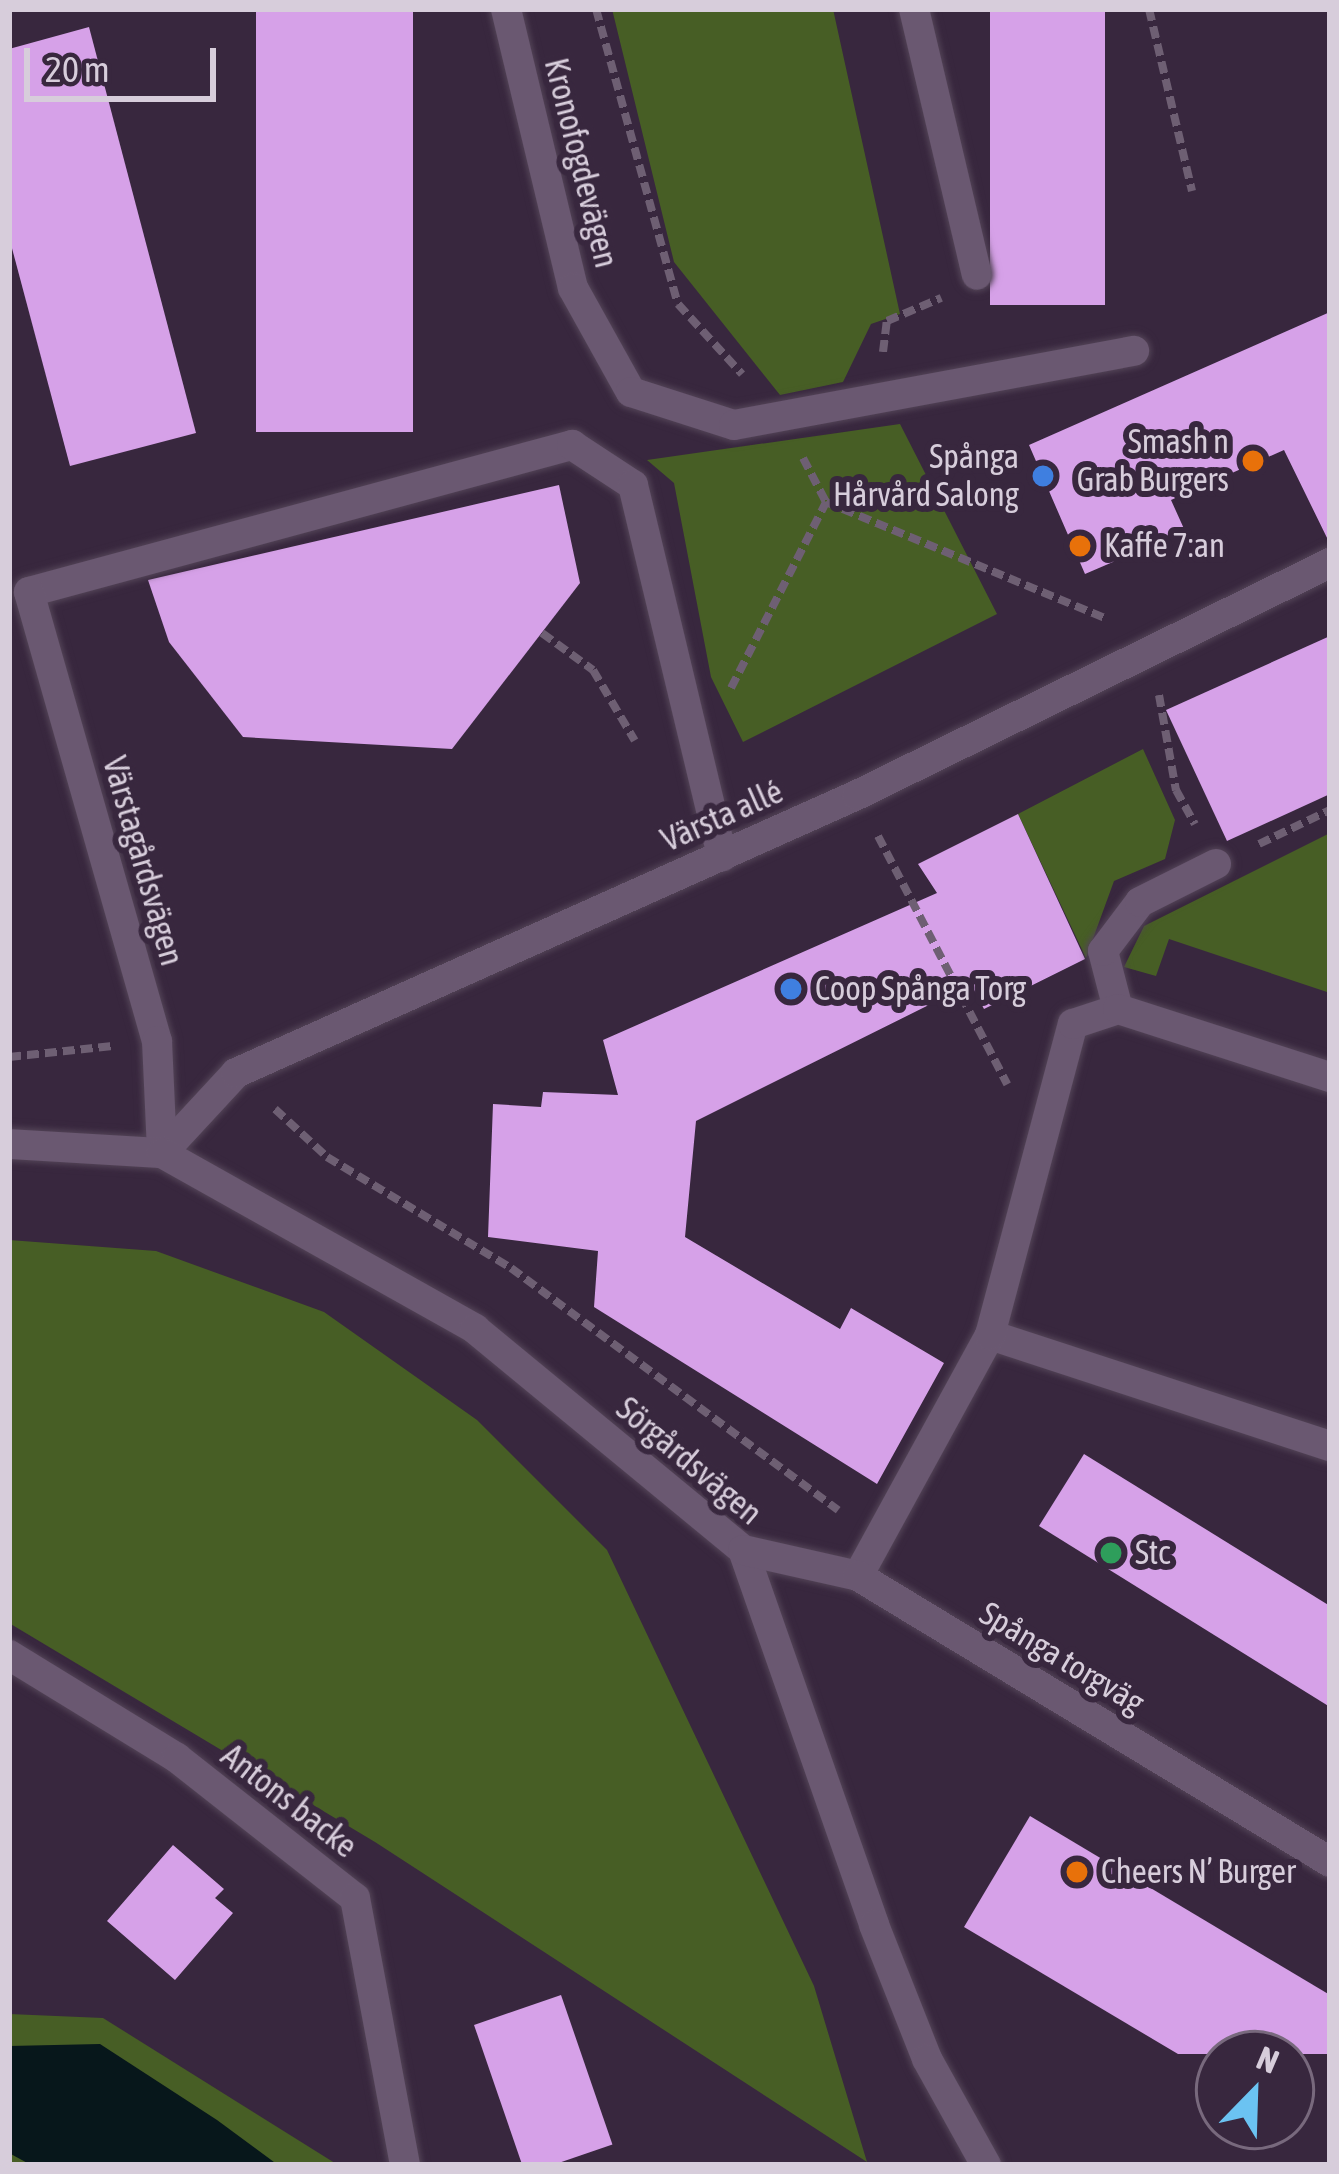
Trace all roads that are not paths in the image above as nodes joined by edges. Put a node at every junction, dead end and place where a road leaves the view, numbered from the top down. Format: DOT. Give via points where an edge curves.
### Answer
graph roads {
  1 [pos="506,9"];
  2 [pos="914,9"];
  3 [pos="977,275"];
  4 [pos="1134,351"];
  5 [pos="1330,563"];
  6 [pos="722,856"];
  7 [pos="1216,865"];
  8 [pos="1118,1009"];
  9 [pos="1330,1077"];
  10 [pos="9,1144"];
  11 [pos="162,1154"];
  12 [pos="990,1335"];
  13 [pos="1330,1446"];
  14 [pos="743,1550"];
  15 [pos="858,1576"];
  16 [pos="9,1655"];
  17 [pos="1330,1862"];
  18 [pos="405,2165"];
  19 [pos="986,2165"];
  1 -- 4 [label="street, Kronofogdevägen" via="573,288 631,392 734,425"];
  2 -- 3 [label="street"];
  5 -- 6 [label="street, Värsta allé"];
  6 -- 11 [label="street, Värsta allé" via="236,1073"];
  6 -- 11 [label="street, Värstagårdsvägen" via="633,485 572,446 29,592 157,1041"];
  7 -- 8 [label="street" via="1140,902 1103,951"];
  8 -- 9 [label="street"];
  8 -- 12 [label="street" via="1073,1024"];
  10 -- 11 [label="street, Sörgårdsvägen"];
  11 -- 14 [label="street, Sörgårdsvägen" via="475,1329"];
  12 -- 13 [label="street"];
  12 -- 15 [label="street"];
  14 -- 15 [label="street, Spånga torgväg"];
  14 -- 19 [label="street, Sörgårdsvägen" via="874,1925 927,2059"];
  15 -- 17 [label="street, Spånga torgväg"];
  16 -- 18 [label="street, Antons backe" via="176,1758 355,1898"];
}
